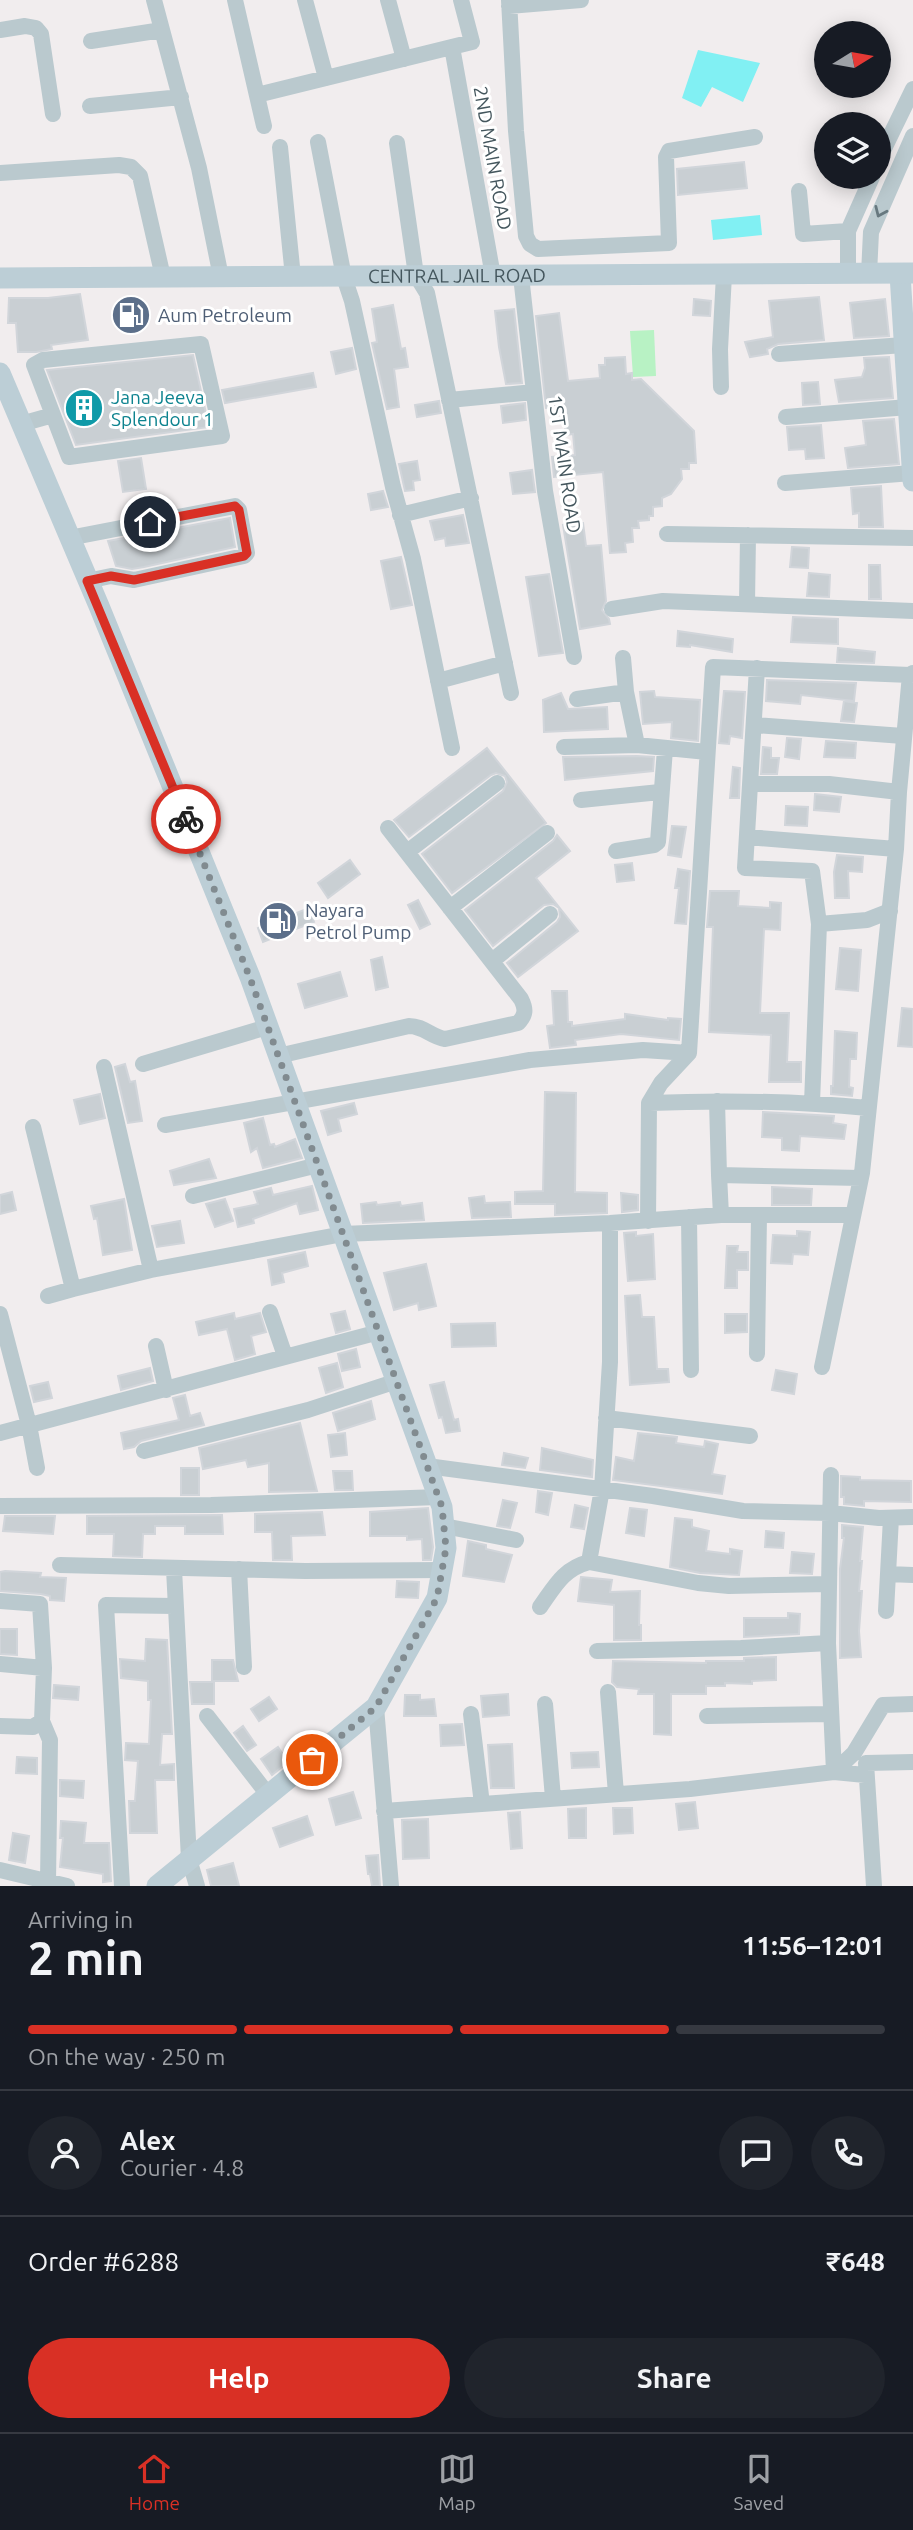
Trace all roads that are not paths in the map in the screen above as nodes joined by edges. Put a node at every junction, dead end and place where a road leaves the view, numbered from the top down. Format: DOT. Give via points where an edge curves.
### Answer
graph roads {
  1 [pos="154,0"];
  2 [pos="235,0"];
  3 [pos="305,0"];
  4 [pos="388,0"];
  5 [pos="461,0"];
  6 [pos="581,0"];
  7 [pos="536,2"];
  8 [pos="509,3"];
  9 [pos="0,30"];
  10 [pos="162,30"];
  11 [pos="91,41"];
  12 [pos="452,47"];
  13 [pos="404,59"];
  14 [pos="326,78"];
  15 [pos="913,89"];
  16 [pos="257,95"];
  17 [pos="181,97"];
  18 [pos="90,106"];
  19 [pos="53,114"];
  20 [pos="264,126"];
  21 [pos="891,134"];
  22 [pos="913,136"];
  23 [pos="755,137"];
  24 [pos="318,142"];
  25 [pos="397,143"];
  26 [pos="280,147"];
  27 [pos="0,173"];
  28 [pos="867,189"];
  29 [pos="799,191"];
  30 [pos="848,231"];
  31 [pos="858,274"];
  32 [pos="906,274"];
  33 [pos="416,275"];
  34 [pos="724,275"];
  35 [pos="344,276"];
  36 [pos="493,276"];
  37 [pos="521,276"];
  38 [pos="163,277"];
  39 [pos="221,277"];
  40 [pos="293,277"];
  41 [pos="0,278"];
  42 [pos="904,345"];
  43 [pos="779,354"];
  44 [pos="0,373"];
  45 [pos="721,387"];
  46 [pos="534,392"];
  47 [pos="449,400"];
  48 [pos="908,407"];
  49 [pos="53,415"];
  50 [pos="786,417"];
  51 [pos="21,424"];
  52 [pos="912,473"];
  53 [pos="913,481"];
  54 [pos="785,483"];
  55 [pos="471,498"];
  56 [pos="400,515"];
  57 [pos="667,534"];
  58 [pos="748,535"];
  59 [pos="69,538"];
  60 [pos="913,538"];
  61 [pos="87,581"];
  62 [pos="747,604"];
  63 [pos="612,609"];
  64 [pos="913,611"];
  65 [pos="574,657"];
  66 [pos="623,658"];
  67 [pos="505,663"];
  68 [pos="758,668"];
  69 [pos="912,674"];
  70 [pos="438,681"];
  71 [pos="511,692"];
  72 [pos="626,692"];
  73 [pos="577,699"];
  74 [pos="754,725"];
  75 [pos="903,736"];
  76 [pos="637,745"];
  77 [pos="564,747"];
  78 [pos="452,748"];
  79 [pos="665,749"];
  80 [pos="707,752"];
  81 [pos="497,783"];
  82 [pos="750,784"];
  83 [pos="660,792"];
  84 [pos="899,792"];
  85 [pos="581,800"];
  86 [pos="388,828"];
  87 [pos="547,833"];
  88 [pos="747,837"];
  89 [pos="896,849"];
  90 [pos="616,851"];
  91 [pos="407,852"];
  92 [pos="450,908"];
  93 [pos="890,911"];
  94 [pos="550,914"];
  95 [pos="819,924"];
  96 [pos="492,961"];
  97 [pos="267,1027"];
  98 [pos="689,1053"];
  99 [pos="278,1056"];
  100 [pos="143,1064"];
  101 [pos="104,1067"];
  102 [pos="294,1101"];
  103 [pos="717,1101"];
  104 [pos="649,1103"];
  105 [pos="812,1103"];
  106 [pos="868,1108"];
  107 [pos="165,1125"];
  108 [pos="33,1127"];
  109 [pos="318,1165"];
  110 [pos="719,1175"];
  111 [pos="861,1178"];
  112 [pos="194,1196"];
  113 [pos="721,1215"];
  114 [pos="759,1215"];
  115 [pos="853,1215"];
  116 [pos="689,1217"];
  117 [pos="648,1221"];
  118 [pos="610,1223"];
  119 [pos="344,1234"];
  120 [pos="151,1270"];
  121 [pos="73,1289"];
  122 [pos="48,1296"];
  123 [pos="270,1312"];
  124 [pos="0,1314"];
  125 [pos="379,1332"];
  126 [pos="156,1346"];
  127 [pos="5,1354"];
  128 [pos="757,1354"];
  129 [pos="285,1356"];
  130 [pos="822,1367"];
  131 [pos="691,1370"];
  132 [pos="397,1381"];
  133 [pos="166,1390"];
  134 [pos="607,1419"];
  135 [pos="29,1425"];
  136 [pos="0,1433"];
  137 [pos="750,1436"];
  138 [pos="144,1451"];
  139 [pos="427,1466"];
  140 [pos="37,1468"];
  141 [pos="831,1475"];
  142 [pos="602,1489"];
  143 [pos="439,1497"];
  144 [pos="0,1506"];
  145 [pos="830,1513"];
  146 [pos="913,1517"];
  147 [pos="891,1518"];
  148 [pos="444,1526"];
  149 [pos="516,1540"];
  150 [pos="589,1562"];
  151 [pos="60,1565"];
  152 [pos="174,1569"];
  153 [pos="239,1569"];
  154 [pos="443,1570"];
  155 [pos="888,1574"];
  156 [pos="913,1575"];
  157 [pos="829,1584"];
  158 [pos="0,1601"];
  159 [pos="174,1606"];
  160 [pos="540,1607"];
  161 [pos="886,1611"];
  162 [pos="828,1643"];
  163 [pos="597,1651"];
  164 [pos="0,1664"];
  165 [pos="244,1667"];
  166 [pos="44,1668"];
  167 [pos="608,1692"];
  168 [pos="545,1704"];
  169 [pos="913,1704"];
  170 [pos="376,1707"];
  171 [pos="471,1714"];
  172 [pos="830,1714"];
  173 [pos="207,1716"];
  174 [pos="706,1716"];
  175 [pos="42,1721"];
  176 [pos="0,1726"];
  177 [pos="913,1762"];
  178 [pos="834,1772"];
  179 [pos="865,1775"];
  180 [pos="617,1794"];
  181 [pos="269,1796"];
  182 [pos="553,1798"];
  183 [pos="482,1804"];
  184 [pos="384,1811"];
  185 [pos="189,1859"];
  186 [pos="0,1870"];
  187 [pos="48,1882"];
  188 [pos="66,1886"];
  189 [pos="122,1886"];
  190 [pos="157,1886"];
  191 [pos="197,1886"];
  192 [pos="391,1886"];
  193 [pos="874,1886"];
  1 -- 10 [label="street"];
  2 -- 16 [label="street"];
  3 -- 14 [label="street"];
  4 -- 13 [label="street"];
  5 -- 12 [label="street" via="472,42"];
  6 -- 7 [label="street"];
  7 -- 8 [label="street"];
  8 -- 23 [label="street" via="526,236 538,249 669,243 669,151"];
  9 -- 19 [label="street" via="25,26 41,34"];
  10 -- 11 [label="street"];
  10 -- 17 [label="street"];
  12 -- 13 [label="street"];
  12 -- 36 [label="street, 2ND MAIN ROAD"];
  13 -- 14 [label="street"];
  14 -- 16 [label="street"];
  15 -- 21 [label="street"];
  16 -- 20 [label="street"];
  17 -- 18 [label="street"];
  17 -- 39 [label="street"];
  22 -- 31 [label="street, one-way"];
  24 -- 35 [label="street"];
  25 -- 33 [label="street"];
  26 -- 40 [label="street"];
  27 -- 38 [label="street" via="131,167 140,176"];
  28 -- 30 [label="street"];
  29 -- 30 [label="street" via="803,234"];
  30 -- 31 [label="street"];
  31 -- 32 [label="street, CENTRAL JAIL ROAD"];
  31 -- 34 [label="street, CENTRAL JAIL ROAD"];
  32 -- 42 [label="street"];
  33 -- 35 [label="street, CENTRAL JAIL ROAD"];
  33 -- 36 [label="street, CENTRAL JAIL ROAD"];
  33 -- 47 [label="street" via="427,293"];
  34 -- 37 [label="street, CENTRAL JAIL ROAD"];
  34 -- 45 [label="street"];
  35 -- 40 [label="street, CENTRAL JAIL ROAD"];
  35 -- 56 [label="street"];
  36 -- 37 [label="street, CENTRAL JAIL ROAD"];
  37 -- 46 [label="street, 1ST MAIN ROAD"];
  38 -- 39 [label="street, CENTRAL JAIL ROAD"];
  38 -- 41 [label="street, CENTRAL JAIL ROAD"];
  39 -- 40 [label="street, CENTRAL JAIL ROAD"];
  42 -- 43 [label="street"];
  42 -- 48 [label="street"];
  44 -- 51 [label="street"];
  46 -- 47 [label="street"];
  46 -- 65 [label="street, 1ST MAIN ROAD" via="545,491"];
  47 -- 55 [label="street"];
  48 -- 50 [label="street"];
  48 -- 52 [label="street"];
  49 -- 49 [label="street" via="69,457 222,436 201,344 39,362 34,365"];
  49 -- 51 [label="street"];
  51 -- 59 [label="street"];
  52 -- 53 [label="street"];
  52 -- 54 [label="street"];
  55 -- 56 [label="street"];
  55 -- 67 [label="street"];
  56 -- 70 [label="street"];
  57 -- 58 [label="street"];
  58 -- 60 [label="street"];
  58 -- 62 [label="street"];
  59 -- 61 [label="street"];
  59 -- 61 [label="street" via="235,506 239,510 244,556 134,580 111,576"];
  61 -- 97 [label="street"];
  62 -- 63 [label="street" via="663,601"];
  62 -- 64 [label="street"];
  66 -- 72 [label="street"];
  67 -- 70 [label="street"];
  67 -- 71 [label="street"];
  68 -- 69 [label="street"];
  68 -- 74 [label="street"];
  68 -- 80 [label="street" via="713,667"];
  69 -- 75 [label="street"];
  70 -- 78 [label="street"];
  72 -- 73 [label="street"];
  72 -- 76 [label="street"];
  74 -- 75 [label="street"];
  74 -- 82 [label="street"];
  75 -- 84 [label="street"];
  76 -- 77 [label="street"];
  76 -- 79 [label="street"];
  79 -- 80 [label="street"];
  79 -- 83 [label="street"];
  80 -- 98 [label="street"];
  81 -- 91 [label="street"];
  82 -- 84 [label="street" via="828,784"];
  82 -- 88 [label="street"];
  83 -- 85 [label="street"];
  83 -- 90 [label="street" via="658,842"];
  84 -- 89 [label="street"];
  86 -- 91 [label="street"];
  87 -- 92 [label="street"];
  88 -- 89 [label="street"];
  88 -- 95 [label="street" via="745,868 811,871"];
  89 -- 93 [label="street"];
  91 -- 92 [label="street"];
  92 -- 96 [label="street"];
  93 -- 95 [label="street" via="867,920"];
  93 -- 106 [label="street"];
  94 -- 96 [label="street"];
  95 -- 105 [label="street"];
  96 -- 99 [label="street" via="525,1007 518,1023 445,1039 409,1026"];
  97 -- 99 [label="street"];
  97 -- 100 [label="street"];
  98 -- 102 [label="street" via="643,1050 530,1060"];
  98 -- 104 [label="street"];
  99 -- 102 [label="street"];
  101 -- 120 [label="street"];
  102 -- 107 [label="street"];
  102 -- 109 [label="street"];
  103 -- 104 [label="street"];
  103 -- 105 [label="street"];
  103 -- 110 [label="street"];
  104 -- 117 [label="street"];
  105 -- 106 [label="street"];
  106 -- 111 [label="street"];
  108 -- 121 [label="street"];
  109 -- 112 [label="street"];
  109 -- 119 [label="street"];
  110 -- 111 [label="street"];
  110 -- 113 [label="street"];
  111 -- 115 [label="street"];
  113 -- 114 [label="street"];
  113 -- 116 [label="street"];
  114 -- 115 [label="street"];
  114 -- 128 [label="street"];
  115 -- 130 [label="street"];
  116 -- 117 [label="street"];
  116 -- 131 [label="street"];
  117 -- 118 [label="street"];
  118 -- 119 [label="street"];
  118 -- 134 [label="street"];
  119 -- 120 [label="street"];
  119 -- 125 [label="street"];
  120 -- 121 [label="street"];
  121 -- 122 [label="street"];
  123 -- 129 [label="street"];
  124 -- 127 [label="street"];
  125 -- 129 [label="street"];
  125 -- 132 [label="street"];
  126 -- 133 [label="street"];
  127 -- 135 [label="street"];
  129 -- 133 [label="street"];
  132 -- 138 [label="street" via="308,1410"];
  132 -- 139 [label="street"];
  133 -- 135 [label="street"];
  134 -- 137 [label="street"];
  134 -- 142 [label="street"];
  135 -- 136 [label="street"];
  135 -- 140 [label="street"];
  139 -- 142 [label="street"];
  139 -- 143 [label="street"];
  141 -- 145 [label="street"];
  142 -- 145 [label="street" via="743,1511"];
  142 -- 150 [label="street"];
  143 -- 144 [label="street"];
  143 -- 148 [label="street"];
  145 -- 147 [label="street"];
  145 -- 157 [label="street"];
  146 -- 147 [label="street"];
  147 -- 155 [label="street"];
  148 -- 149 [label="street"];
  148 -- 154 [label="street"];
  150 -- 157 [label="street" via="729,1586"];
  150 -- 160 [label="street" via="563,1574"];
  151 -- 152 [label="street"];
  152 -- 153 [label="street"];
  152 -- 159 [label="street"];
  153 -- 154 [label="street"];
  153 -- 165 [label="street"];
  154 -- 170 [label="street" via="437,1598"];
  155 -- 156 [label="street"];
  155 -- 161 [label="street"];
  157 -- 162 [label="street"];
  158 -- 166 [label="street" via="40,1604"];
  159 -- 185 [label="street"];
  159 -- 189 [label="street" via="106,1605"];
  162 -- 163 [label="street"];
  162 -- 172 [label="street"];
  164 -- 166 [label="street"];
  166 -- 175 [label="street"];
  167 -- 180 [label="street"];
  168 -- 182 [label="street"];
  169 -- 178 [label="street" via="883,1705 854,1752"];
  170 -- 181 [label="street"];
  170 -- 184 [label="street"];
  171 -- 183 [label="street"];
  172 -- 174 [label="street"];
  172 -- 178 [label="street"];
  173 -- 181 [label="street"];
  175 -- 176 [label="street" via="33,1727"];
  175 -- 187 [label="street" via="50,1740"];
  177 -- 179 [label="street" via="866,1763"];
  178 -- 179 [label="street"];
  178 -- 180 [label="street"];
  179 -- 193 [label="street"];
  180 -- 182 [label="street"];
  181 -- 185 [label="street"];
  182 -- 183 [label="street"];
  183 -- 184 [label="street"];
  184 -- 192 [label="street"];
  185 -- 190 [label="street"];
  185 -- 191 [label="street"];
  186 -- 187 [label="street"];
  187 -- 188 [label="street"];
}
